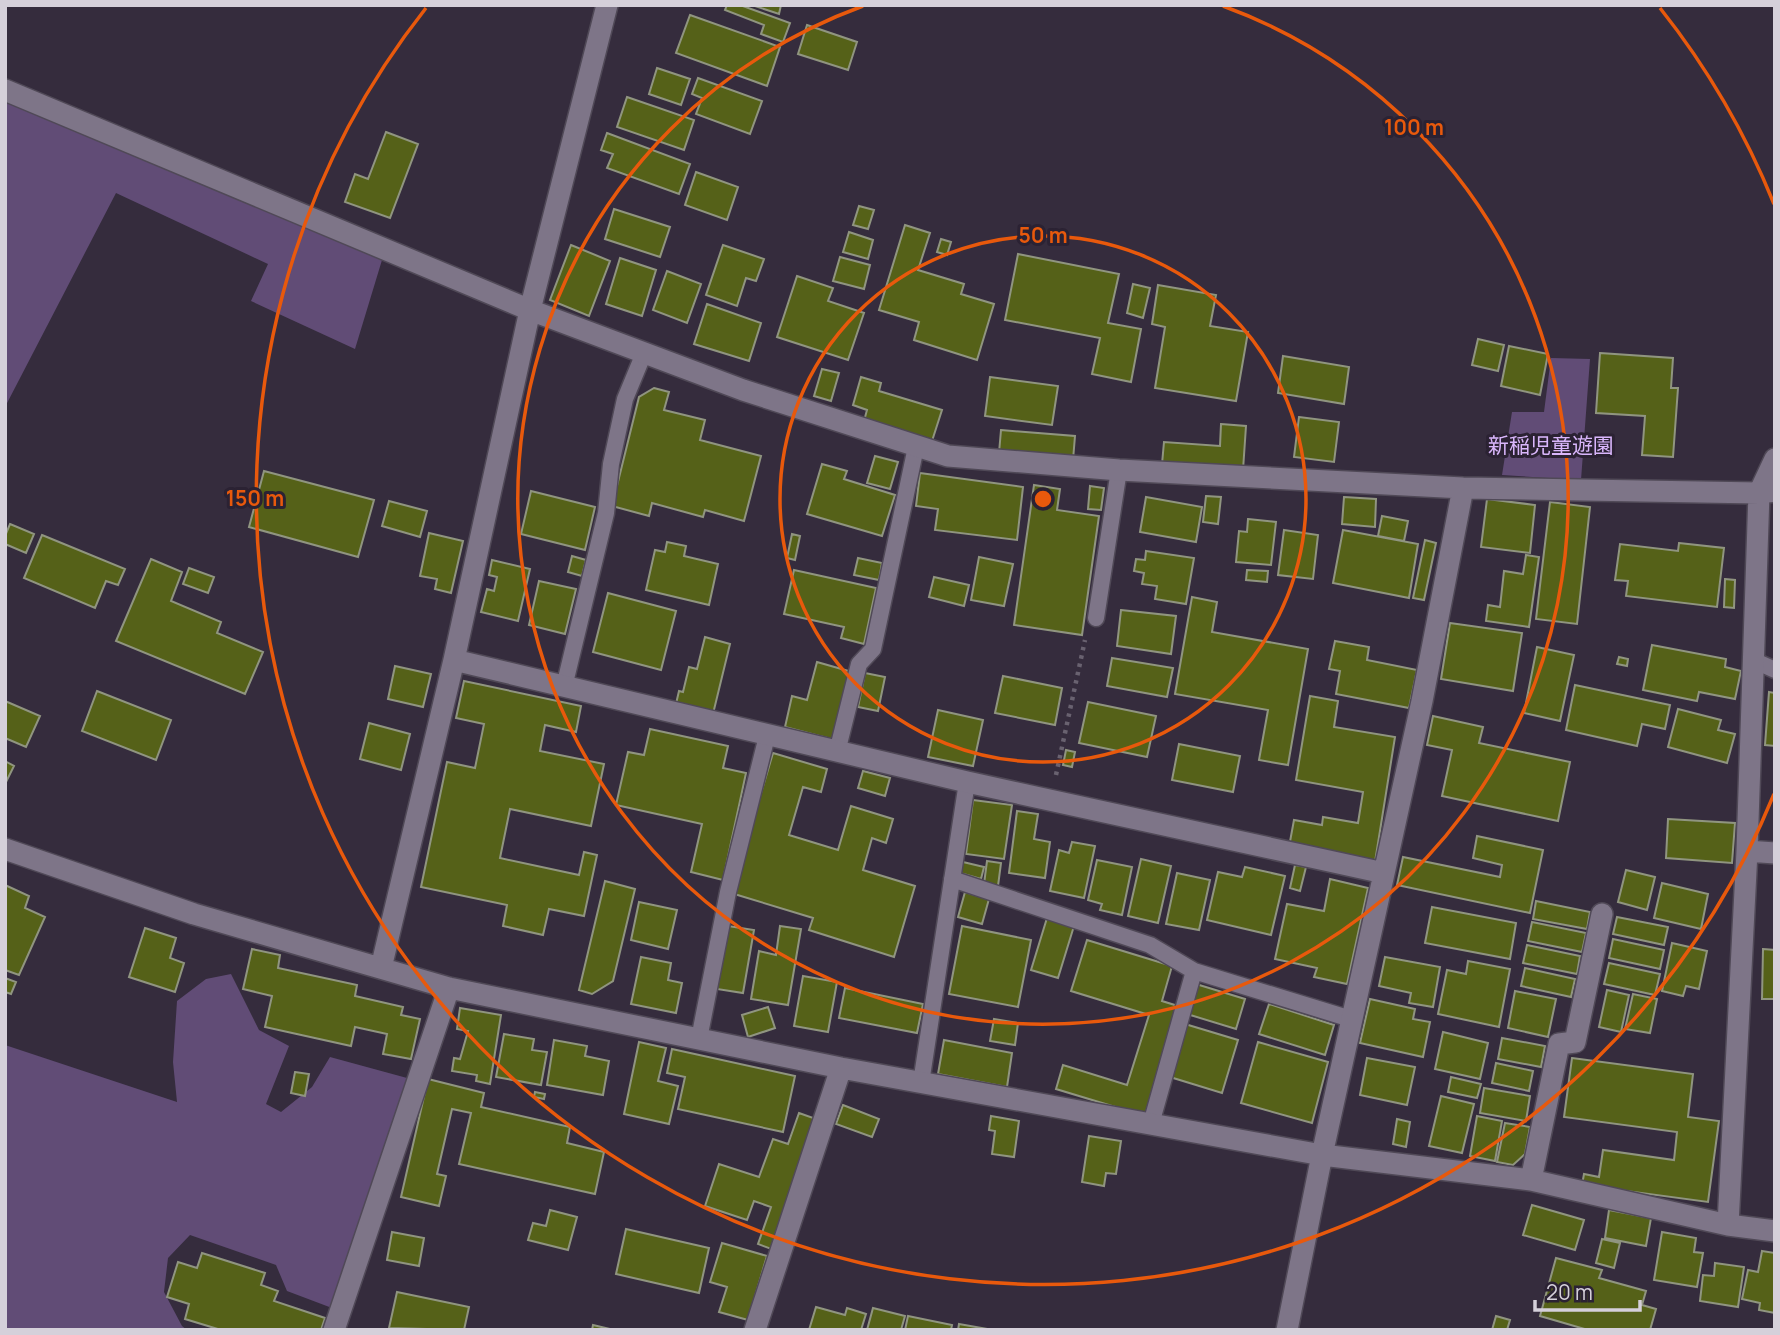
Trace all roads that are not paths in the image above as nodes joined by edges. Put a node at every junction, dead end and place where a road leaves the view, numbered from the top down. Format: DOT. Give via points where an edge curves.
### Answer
graph roads {
  1 [pos="607,5"];
  2 [pos="5,90"];
  3 [pos="530,310"];
  4 [pos="644,353"];
  5 [pos="916,447"];
  6 [pos="1775,459"];
  7 [pos="1119,470"];
  8 [pos="1463,488"];
  9 [pos="1767,492"];
  10 [pos="1096,618"];
  11 [pos="454,660"];
  12 [pos="1753,660"];
  13 [pos="1775,670"];
  14 [pos="564,687"];
  15 [pos="767,736"];
  16 [pos="837,752"];
  17 [pos="967,782"];
  18 [pos="5,849"];
  19 [pos="1747,850"];
  20 [pos="1775,853"];
  21 [pos="1384,873"];
  22 [pos="952,878"];
  23 [pos="1602,914"];
  24 [pos="381,968"];
  25 [pos="1194,971"];
  26 [pos="449,988"];
  27 [pos="1352,1019"];
  28 [pos="699,1039"];
  29 [pos="841,1068"];
  30 [pos="921,1083"];
  31 [pos="1151,1124"];
  32 [pos="1322,1155"];
  33 [pos="1531,1180"];
  34 [pos="1728,1225"];
  35 [pos="1775,1231"];
  36 [pos="334,1330"];
  37 [pos="755,1330"];
  38 [pos="1287,1330"];
  1 -- 3 [label="street"];
  2 -- 3 [label="street"];
  3 -- 4 [label="street"];
  3 -- 11 [label="street"];
  4 -- 5 [label="street"];
  4 -- 14 [label="lane" via="625,399 606,513"];
  5 -- 7 [label="street" via="948,456"];
  5 -- 16 [label="lane" via="873,649 859,664"];
  6 -- 9 [label="street"];
  7 -- 8 [label="street"];
  7 -- 10 [label="lane"];
  8 -- 9 [label="street"];
  8 -- 21 [label="street"];
  9 -- 12 [label="street"];
  11 -- 14 [label="street"];
  11 -- 24 [label="street"];
  12 -- 13 [label="lane"];
  12 -- 19 [label="street"];
  14 -- 15 [label="street"];
  15 -- 16 [label="street"];
  15 -- 28 [label="lane" via="728,892"];
  16 -- 17 [label="street"];
  17 -- 21 [label="street"];
  17 -- 22 [label="lane"];
  18 -- 24 [label="street" via="194,914"];
  19 -- 20 [label="street"];
  19 -- 34 [label="street"];
  21 -- 27 [label="street"];
  22 -- 25 [label="lane" via="1150,945"];
  22 -- 30 [label="lane"];
  23 -- 33 [label="street" via="1575,1042 1559,1044"];
  24 -- 26 [label="street"];
  25 -- 27 [label="lane"];
  25 -- 31 [label="lane"];
  26 -- 28 [label="street"];
  26 -- 36 [label="street"];
  27 -- 32 [label="street"];
  28 -- 29 [label="street"];
  29 -- 30 [label="street"];
  29 -- 37 [label="street"];
  30 -- 31 [label="street"];
  31 -- 32 [label="street"];
  32 -- 33 [label="street"];
  32 -- 38 [label="street"];
  33 -- 34 [label="street"];
  34 -- 35 [label="street"];
}
